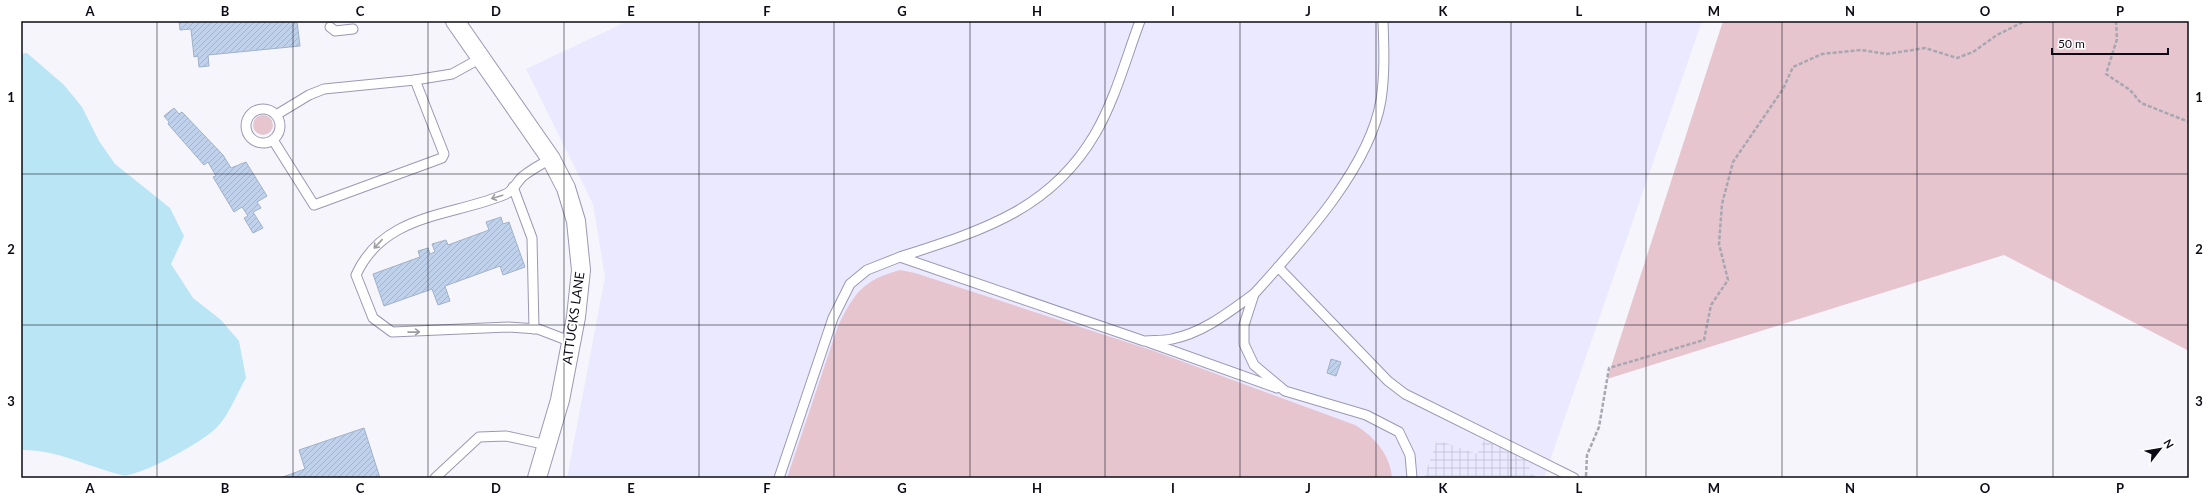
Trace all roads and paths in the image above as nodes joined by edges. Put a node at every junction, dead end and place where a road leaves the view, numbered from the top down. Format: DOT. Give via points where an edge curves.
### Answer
graph roads {
  1 [pos="455,21"];
  2 [pos="1140,21"];
  3 [pos="1383,21"];
  4 [pos="2030,21"];
  5 [pos="2116,21"];
  6 [pos="330,26"];
  7 [pos="353,29"];
  8 [pos="481,58"];
  9 [pos="415,80"];
  10 [pos="276,115"];
  11 [pos="2189,122"];
  12 [pos="273,140"];
  13 [pos="551,158"];
  14 [pos="513,187"];
  15 [pos="900,257"];
  16 [pos="1278,267"];
  17 [pos="1254,294"];
  18 [pos="534,329"];
  19 [pos="1144,341"];
  20 [pos="572,342"];
  21 [pos="1285,391"];
  22 [pos="547,445"];
  23 [pos="435,478"];
  24 [pos="537,478"];
  25 [pos="779,478"];
  26 [pos="1412,478"];
  27 [pos="1574,478"];
  28 [pos="1586,478"];
  1 -- 8 [label="street, ATTUCKS LANE"];
  2 -- 15 [label="lane" via="1096,133 1077,162 1054,185 1013,215 968,235"];
  3 -- 16 [label="lane" via="1385,63 1381,101 1368,141 1349,177"];
  4 -- 28 [label="path" via="1997,35 1972,52 1957,58 1925,48 1887,54 1861,50 1822,54 1793,67 1783,89 1733,162 1722,204 1719,244 1728,280 1711,305 1704,340 1609,368 1599,426 1587,455"];
  5 -- 11 [label="path" via="2117,38 2106,74 2130,90 2141,103"];
  6 -- 7 [label="lane" via="335,31"];
  8 -- 9 [label="lane" via="452,74"];
  8 -- 13 [label="street, ATTUCKS LANE"];
  9 -- 10 [label="lane" via="324,89"];
  9 -- 12 [label="lane" via="444,152 442,158 314,205"];
  10 -- 12 [label="lane" via="280,130"];
  10 -- 12 [label="lane" via="267,109 261,109 251,114 247,124 253,139 264,142"];
  13 -- 14 [label="lane" via="522,177"];
  13 -- 20 [label="street, ATTUCKS LANE" via="566,188 578,236 580,285"];
  14 -- 18 [label="lane" via="532,238"];
  14 -- 18 [label="lane, one-way" via="508,194 411,222 384,238 363,261 356,275 373,318 392,332 508,327"];
  15 -- 19 [label="lane"];
  15 -- 25 [label="lane" via="867,270 850,284 833,318"];
  16 -- 17 [label="lane"];
  16 -- 27 [label="lane" via="1388,381 1405,394"];
  17 -- 19 [label="lane" via="1192,333 1172,339"];
  17 -- 21 [label="lane" via="1244,325 1244,344 1254,365"];
  18 -- 20 [label="lane"];
  19 -- 21 [label="lane"];
  20 -- 22 [label="street, ATTUCKS LANE"];
  21 -- 26 [label="lane" via="1366,415 1399,432 1410,455"];
  22 -- 23 [label="lane" via="506,436 479,437"];
  22 -- 24 [label="street, ATTUCKS LANE"];
}
